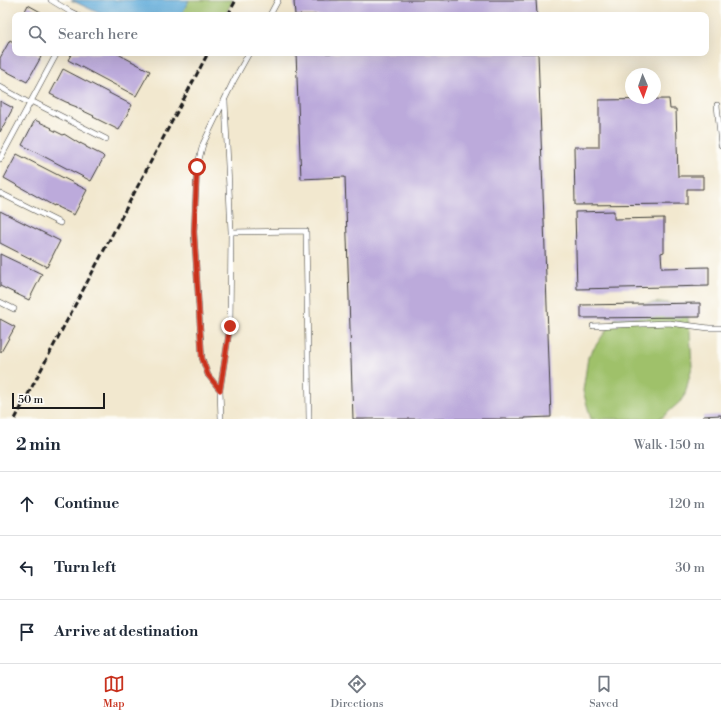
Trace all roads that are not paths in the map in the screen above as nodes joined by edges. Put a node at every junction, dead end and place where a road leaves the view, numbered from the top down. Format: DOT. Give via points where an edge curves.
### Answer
graph roads {
  1 [pos="51,0"];
  2 [pos="278,0"];
  3 [pos="71,12"];
  4 [pos="272,12"];
  5 [pos="55,56"];
  6 [pos="247,56"];
  7 [pos="0,87"];
  8 [pos="224,100"];
  9 [pos="30,102"];
  10 [pos="717,105"];
  11 [pos="106,139"];
  12 [pos="721,145"];
  13 [pos="0,159"];
  14 [pos="0,193"];
  15 [pos="60,223"];
  16 [pos="231,232"];
  17 [pos="0,302"];
  18 [pos="14,309"];
  19 [pos="593,326"];
  20 [pos="721,328"];
  21 [pos="220,390"];
  22 [pos="221,419"];
  23 [pos="309,419"];
  1 -- 3 [label="lane"];
  2 -- 4 [label="lane"];
  5 -- 9 [label="lane"];
  6 -- 8 [label="lane"];
  7 -- 9 [label="lane"];
  8 -- 16 [label="lane"];
  8 -- 21 [label="lane" via="203,144 197,167 194,232 202,358 208,375"];
  9 -- 11 [label="lane"];
  9 -- 13 [label="lane"];
  10 -- 12 [label="lane"];
  14 -- 15 [label="lane"];
  16 -- 21 [label="lane" via="230,326"];
  16 -- 23 [label="lane" via="306,231"];
  17 -- 18 [label="lane"];
  19 -- 20 [label="lane" via="669,322"];
  21 -- 22 [label="lane"];
}
